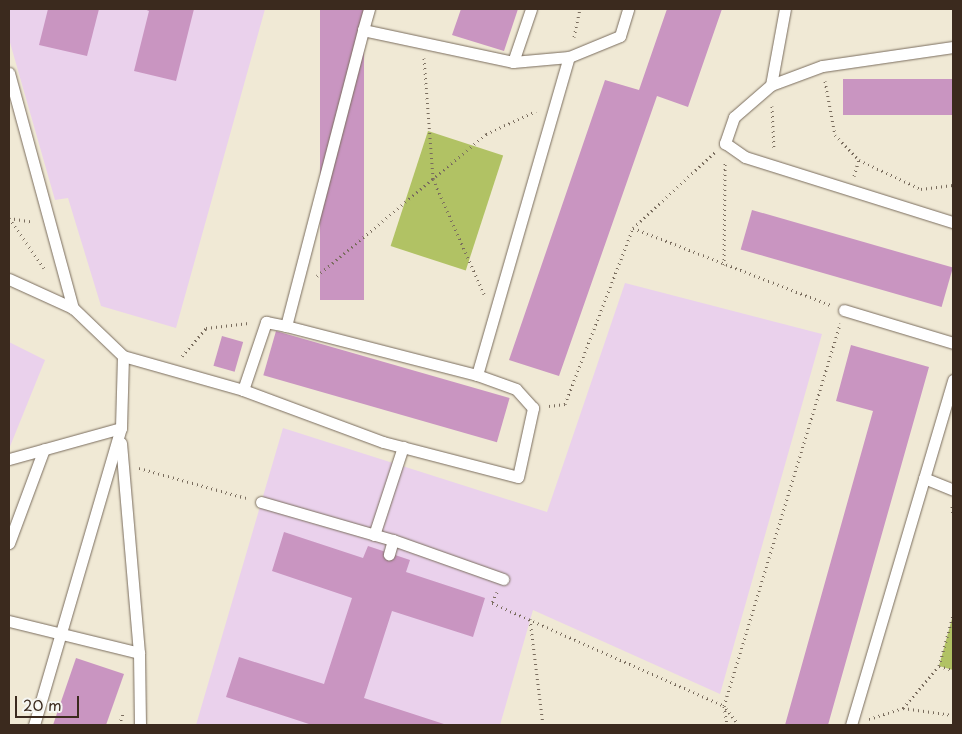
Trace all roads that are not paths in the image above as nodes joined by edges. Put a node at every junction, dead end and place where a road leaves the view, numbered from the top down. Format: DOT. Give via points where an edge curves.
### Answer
graph roads {
  1 [pos="369,9"];
  2 [pos="531,9"];
  3 [pos="628,9"];
  4 [pos="785,9"];
  5 [pos="363,30"];
  6 [pos="953,47"];
  7 [pos="569,57"];
  8 [pos="513,62"];
  9 [pos="9,73"];
  10 [pos="771,85"];
  11 [pos="953,222"];
  12 [pos="9,279"];
  13 [pos="73,308"];
  14 [pos="844,310"];
  15 [pos="286,326"];
  16 [pos="953,343"];
  17 [pos="123,356"];
  18 [pos="478,375"];
  19 [pos="953,380"];
  20 [pos="243,390"];
  21 [pos="121,428"];
  22 [pos="404,447"];
  23 [pos="44,449"];
  24 [pos="9,459"];
  25 [pos="924,478"];
  26 [pos="953,490"];
  27 [pos="261,502"];
  28 [pos="374,535"];
  29 [pos="393,540"];
  30 [pos="9,543"];
  31 [pos="389,554"];
  32 [pos="503,579"];
  33 [pos="9,621"];
  34 [pos="60,637"];
  35 [pos="139,653"];
  36 [pos="34,725"];
  37 [pos="140,725"];
  38 [pos="851,725"];
  1 -- 5 [label="lane"];
  2 -- 8 [label="lane"];
  3 -- 7 [label="lane" via="620,36"];
  4 -- 10 [label="lane"];
  5 -- 8 [label="lane"];
  5 -- 15 [label="lane"];
  6 -- 10 [label="lane" via="822,66"];
  7 -- 8 [label="lane"];
  7 -- 18 [label="lane" via="492,312"];
  9 -- 13 [label="lane"];
  10 -- 11 [label="lane" via="734,117 725,143 744,157"];
  12 -- 13 [label="lane"];
  13 -- 17 [label="lane"];
  14 -- 16 [label="lane"];
  15 -- 18 [label="lane"];
  15 -- 20 [label="lane" via="266,322"];
  17 -- 20 [label="lane"];
  17 -- 21 [label="lane"];
  18 -- 22 [label="lane" via="516,389 533,408 518,477"];
  19 -- 25 [label="lane"];
  20 -- 22 [label="lane"];
  21 -- 23 [label="lane"];
  21 -- 34 [label="lane"];
  21 -- 35 [label="lane" via="121,463"];
  22 -- 28 [label="lane"];
  23 -- 24 [label="lane"];
  23 -- 30 [label="lane"];
  25 -- 26 [label="lane"];
  25 -- 38 [label="lane"];
  27 -- 28 [label="lane"];
  28 -- 29 [label="lane"];
  29 -- 31 [label="lane"];
  29 -- 32 [label="lane"];
  33 -- 34 [label="lane"];
  34 -- 35 [label="lane"];
  34 -- 36 [label="lane"];
  35 -- 37 [label="lane"];
}
